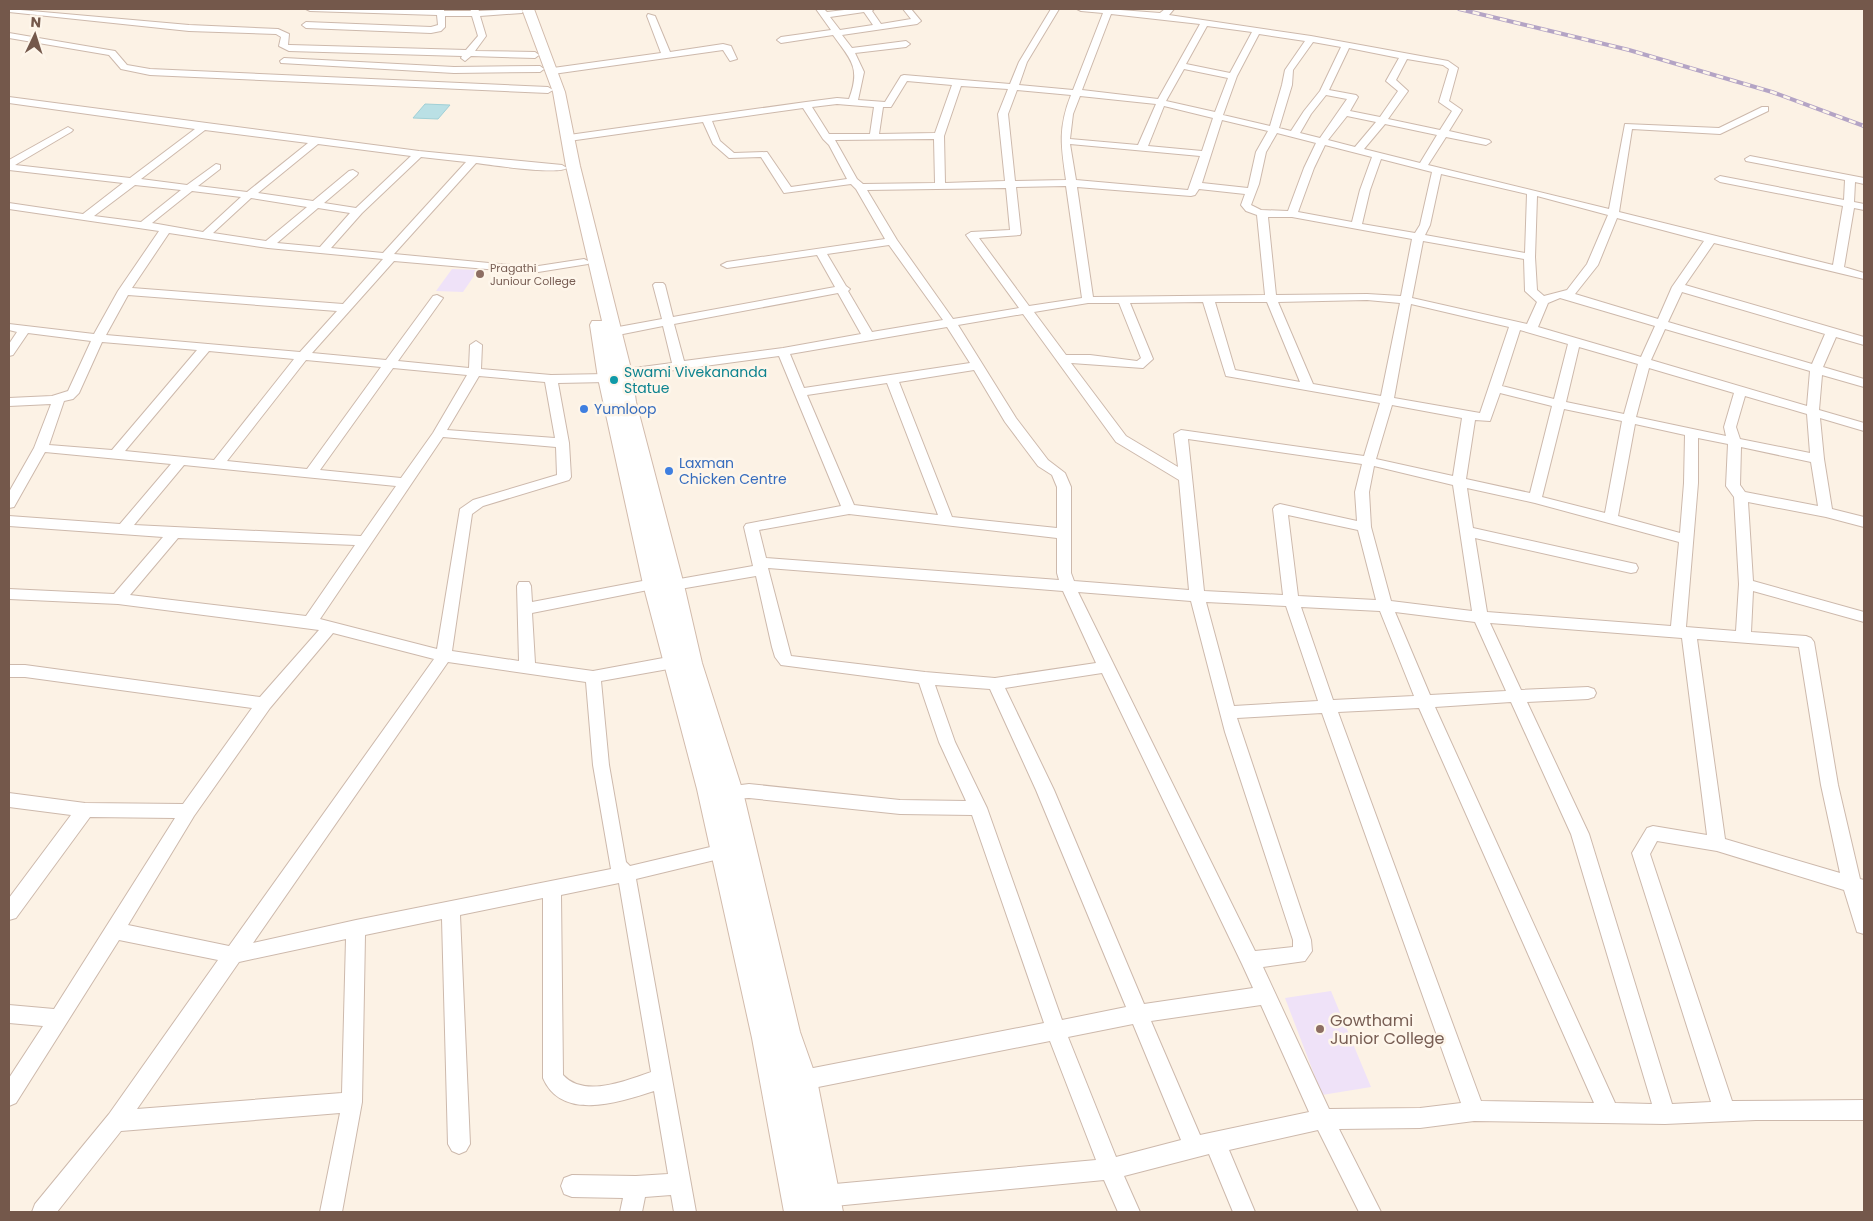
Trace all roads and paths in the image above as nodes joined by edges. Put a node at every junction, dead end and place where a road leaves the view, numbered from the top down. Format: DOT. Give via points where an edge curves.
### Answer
graph roads {
  1 [pos="310,9"];
  2 [pos="526,9"];
  3 [pos="868,9"];
  4 [pos="908,9"];
  5 [pos="1054,9"];
  6 [pos="1081,9"];
  7 [pos="1170,9"];
  8 [pos="9,10"];
  9 [pos="440,11"];
  10 [pos="475,12"];
  11 [pos="822,12"];
  12 [pos="1108,12"];
  13 [pos="652,16"];
  14 [pos="1162,16"];
  15 [pos="1206,22"];
  16 [pos="306,25"];
  17 [pos="879,27"];
  18 [pos="1257,30"];
  19 [pos="9,34"];
  20 [pos="1311,39"];
  21 [pos="781,40"];
  22 [pos="906,44"];
  23 [pos="1346,45"];
  24 [pos="849,51"];
  25 [pos="469,53"];
  26 [pos="667,56"];
  27 [pos="1404,56"];
  28 [pos="733,59"];
  29 [pos="284,61"];
  30 [pos="1181,66"];
  31 [pos="454,70"];
  32 [pos="544,71"];
  33 [pos="1233,76"];
  34 [pos="957,83"];
  35 [pos="1015,87"];
  36 [pos="1076,92"];
  37 [pos="1324,92"];
  38 [pos="9,100"];
  39 [pos="852,102"];
  40 [pos="1161,102"];
  41 [pos="806,105"];
  42 [pos="879,105"];
  43 [pos="1765,109"];
  44 [pos="1346,112"];
  45 [pos="1218,116"];
  46 [pos="706,119"];
  47 [pos="1383,120"];
  48 [pos="203,127"];
  49 [pos="68,130"];
  50 [pos="1274,130"];
  51 [pos="1443,133"];
  52 [pos="1294,135"];
  53 [pos="826,136"];
  54 [pos="874,136"];
  55 [pos="939,136"];
  56 [pos="569,138"];
  57 [pos="316,141"];
  58 [pos="1065,141"];
  59 [pos="1322,142"];
  60 [pos="1486,142"];
  61 [pos="1142,148"];
  62 [pos="1357,151"];
  63 [pos="419,154"];
  64 [pos="1207,154"];
  65 [pos="1377,156"];
  66 [pos="1750,159"];
  67 [pos="473,160"];
  68 [pos="9,166"];
  69 [pos="216,167"];
  70 [pos="1422,167"];
  71 [pos="562,168"];
  72 [pos="1438,170"];
  73 [pos="353,173"];
  74 [pos="1850,178"];
  75 [pos="1720,179"];
  76 [pos="133,181"];
  77 [pos="1864,181"];
  78 [pos="1070,183"];
  79 [pos="856,184"];
  80 [pos="1011,184"];
  81 [pos="940,186"];
  82 [pos="1196,186"];
  83 [pos="188,189"];
  84 [pos="1252,192"];
  85 [pos="1532,192"];
  86 [pos="249,195"];
  87 [pos="1849,204"];
  88 [pos="316,205"];
  89 [pos="9,206"];
  90 [pos="1864,207"];
  91 [pos="358,211"];
  92 [pos="1609,212"];
  93 [pos="1262,213"];
  94 [pos="1292,214"];
  95 [pos="85,218"];
  96 [pos="143,225"];
  97 [pos="1356,226"];
  98 [pos="166,229"];
  99 [pos="205,235"];
  100 [pos="1418,238"];
  101 [pos="1711,239"];
  102 [pos="892,241"];
  103 [pos="268,245"];
  104 [pos="322,251"];
  105 [pos="821,252"];
  106 [pos="388,256"];
  107 [pos="1529,257"];
  108 [pos="584,262"];
  109 [pos="727,265"];
  110 [pos="1838,269"];
  111 [pos="1864,276"];
  112 [pos="659,285"];
  113 [pos="1678,287"];
  114 [pos="844,289"];
  115 [pos="124,291"];
  116 [pos="1567,294"];
  117 [pos="437,298"];
  118 [pos="1271,298"];
  119 [pos="1539,298"];
  120 [pos="1208,299"];
  121 [pos="1088,300"];
  122 [pos="1123,300"];
  123 [pos="1407,300"];
  124 [pos="346,308"];
  125 [pos="1027,310"];
  126 [pos="669,323"];
  127 [pos="951,323"];
  128 [pos="1662,324"];
  129 [pos="9,327"];
  130 [pos="1524,327"];
  131 [pos="24,329"];
  132 [pos="613,332"];
  133 [pos="1832,332"];
  134 [pos="868,336"];
  135 [pos="98,338"];
  136 [pos="1864,341"];
  137 [pos="1574,342"];
  138 [pos="476,345"];
  139 [pos="206,347"];
  140 [pos="9,352"];
  141 [pos="783,352"];
  142 [pos="303,356"];
  143 [pos="1063,359"];
  144 [pos="1645,361"];
  145 [pos="391,363"];
  146 [pos="978,366"];
  147 [pos="679,367"];
  148 [pos="1816,369"];
  149 [pos="475,372"];
  150 [pos="615,375"];
  151 [pos="551,379"];
  152 [pos="892,379"];
  153 [pos="1864,383"];
  154 [pos="1308,387"];
  155 [pos="1495,388"];
  156 [pos="1741,390"];
  157 [pos="800,392"];
  158 [pos="59,398"];
  159 [pos="1387,400"];
  160 [pos="9,402"];
  161 [pos="1559,404"];
  162 [pos="1813,411"];
  163 [pos="1469,415"];
  164 [pos="1629,419"];
  165 [pos="1864,427"];
  166 [pos="439,433"];
  167 [pos="1692,433"];
  168 [pos="1734,442"];
  169 [pos="562,443"];
  170 [pos="41,448"];
  171 [pos="115,454"];
  172 [pos="1817,459"];
  173 [pos="180,461"];
  174 [pos="1369,461"];
  175 [pos="218,464"];
  176 [pos="310,474"];
  177 [pos="1186,478"];
  178 [pos="1459,482"];
  179 [pos="406,483"];
  180 [pos="1741,496"];
  181 [pos="1535,499"];
  182 [pos="9,504"];
  183 [pos="849,509"];
  184 [pos="1826,512"];
  185 [pos="1611,519"];
  186 [pos="9,521"];
  187 [pos="947,521"];
  188 [pos="1864,522"];
  189 [pos="1364,527"];
  190 [pos="123,530"];
  191 [pos="1466,531"];
  192 [pos="174,533"];
  193 [pos="1065,534"];
  194 [pos="1686,539"];
  195 [pos="365,541"];
  196 [pos="761,566"];
  197 [pos="1631,568"];
  198 [pos="664,584"];
  199 [pos="1746,584"];
  200 [pos="524,586"];
  201 [pos="1069,586"];
  202 [pos="9,594"];
  203 [pos="1197,596"];
  204 [pos="118,599"];
  205 [pos="1291,600"];
  206 [pos="1385,606"];
  207 [pos="524,609"];
  208 [pos="1480,617"];
  209 [pos="1864,617"];
  210 [pos="310,622"];
  211 [pos="330,627"];
  212 [pos="1684,633"];
  213 [pos="1743,637"];
  214 [pos="444,656"];
  215 [pos="674,662"];
  216 [pos="1106,667"];
  217 [pos="527,668"];
  218 [pos="9,671"];
  219 [pos="593,677"];
  220 [pos="926,678"];
  221 [pos="995,684"];
  222 [pos="1588,693"];
  223 [pos="1516,696"];
  224 [pos="1425,702"];
  225 [pos="264,704"];
  226 [pos="1328,708"];
  227 [pos="1228,712"];
  228 [pos="731,792"];
  229 [pos="9,800"];
  230 [pos="978,808"];
  231 [pos="85,810"];
  232 [pos="188,811"];
  233 [pos="1717,844"];
  234 [pos="723,851"];
  235 [pos="626,874"];
  236 [pos="1858,887"];
  237 [pos="552,888"];
  238 [pos="451,909"];
  239 [pos="9,912"];
  240 [pos="1864,926"];
  241 [pos="356,928"];
  242 [pos="115,931"];
  243 [pos="234,955"];
  244 [pos="1250,960"];
  245 [pos="1267,995"];
  246 [pos="9,1014"];
  247 [pos="1138,1014"];
  248 [pos="58,1018"];
  249 [pos="1056,1031"];
  250 [pos="663,1078"];
  251 [pos="803,1080"];
  252 [pos="9,1096"];
  253 [pos="352,1102"];
  254 [pos="1864,1110"];
  255 [pos="1474,1111"];
  256 [pos="1725,1112"];
  257 [pos="1608,1114"];
  258 [pos="1665,1114"];
  259 [pos="1323,1119"];
  260 [pos="116,1120"];
  261 [pos="1215,1142"];
  262 [pos="459,1144"];
  263 [pos="1194,1146"];
  264 [pos="1110,1169"];
  265 [pos="680,1184"];
  266 [pos="572,1186"];
  267 [pos="636,1187"];
  268 [pos="826,1204"];
  269 [pos="43,1212"];
  270 [pos="331,1212"];
  271 [pos="632,1212"];
  272 [pos="685,1212"];
  273 [pos="799,1212"];
  274 [pos="1130,1212"];
  275 [pos="1244,1212"];
  276 [pos="1370,1212"];
  1 -- 9 [label="street"];
  2 -- 10 [label="street"];
  2 -- 32 [label="main road"];
  3 -- 11 [label="street"];
  3 -- 17 [label="street"];
  4 -- 17 [label="street" via="916,21"];
  5 -- 35 [label="street" via="1023,62"];
  6 -- 12 [label="street"];
  7 -- 14 [label="street"];
  8 -- 25 [label="street" via="189,28 278,32 286,36 283,46 289,48"];
  9 -- 10 [label="street"];
  9 -- 16 [label="street" via="442,25 431,30"];
  10 -- 25 [label="street" via="482,36"];
  11 -- 21 [label="street" via="837,32"];
  12 -- 14 [label="street"];
  12 -- 36 [label="street"];
  13 -- 26 [label="street"];
  14 -- 15 [label="street"];
  15 -- 18 [label="street"];
  15 -- 30 [label="street"];
  17 -- 24 [label="street" via="836,33"];
  18 -- 20 [label="street"];
  18 -- 33 [label="street"];
  19 -- 32 [label="street" via="112,54 124,67 150,72 383,81"];
  20 -- 23 [label="street"];
  20 -- 50 [label="street" via="1289,70"];
  22 -- 24 [label="street"];
  23 -- 27 [label="street"];
  23 -- 37 [label="street"];
  24 -- 39 [label="street" via="861,73 861,82"];
  25 -- 31 [label="street"];
  25 -- 32 [label="street"];
  26 -- 28 [label="street" via="725,47"];
  26 -- 32 [label="street"];
  27 -- 47 [label="street" via="1391,81 1403,91"];
  27 -- 51 [label="street" via="1445,63 1454,68 1444,102 1457,110"];
  29 -- 31 [label="street"];
  30 -- 33 [label="street"];
  30 -- 40 [label="street"];
  31 -- 32 [label="street"];
  32 -- 56 [label="main road"];
  32 -- 71 [label="main road"];
  33 -- 45 [label="street"];
  34 -- 35 [label="street"];
  34 -- 42 [label="street" via="904,78 888,105"];
  34 -- 55 [label="street"];
  35 -- 36 [label="street"];
  35 -- 80 [label="street" via="1003,114"];
  36 -- 40 [label="street"];
  36 -- 58 [label="street" via="1068,114"];
  37 -- 44 [label="street" via="1353,97"];
  37 -- 52 [label="street"];
  38 -- 48 [label="street"];
  39 -- 41 [label="street"];
  39 -- 42 [label="street"];
  40 -- 45 [label="street"];
  40 -- 61 [label="street"];
  41 -- 46 [label="street"];
  41 -- 53 [label="street"];
  42 -- 54 [label="street"];
  43 -- 92 [label="street" via="1720,131 1628,126"];
  44 -- 47 [label="street"];
  44 -- 59 [label="street"];
  45 -- 50 [label="street"];
  45 -- 64 [label="street"];
  46 -- 56 [label="street"];
  46 -- 79 [label="street" via="716,142 732,156 764,154 788,191"];
  47 -- 51 [label="street"];
  47 -- 62 [label="street"];
  48 -- 57 [label="street"];
  48 -- 76 [label="street"];
  49 -- 68 [label="street"];
  50 -- 52 [label="street"];
  50 -- 84 [label="street" via="1261,152"];
  51 -- 60 [label="street"];
  51 -- 70 [label="street"];
  52 -- 59 [label="street"];
  53 -- 54 [label="street"];
  53 -- 79 [label="street"];
  54 -- 55 [label="street"];
  55 -- 81 [label="street"];
  56 -- 132 [label="main road"];
  57 -- 63 [label="street"];
  57 -- 86 [label="street"];
  58 -- 61 [label="street"];
  58 -- 78 [label="street"];
  59 -- 62 [label="street"];
  59 -- 94 [label="street"];
  61 -- 64 [label="street"];
  62 -- 65 [label="street"];
  63 -- 67 [label="street"];
  63 -- 91 [label="street"];
  64 -- 82 [label="street"];
  65 -- 70 [label="street"];
  65 -- 97 [label="street"];
  66 -- 74 [label="street"];
  67 -- 71 [label="street"];
  67 -- 106 [label="street"];
  68 -- 76 [label="street"];
  69 -- 83 [label="street"];
  70 -- 72 [label="street"];
  71 -- 108 [label="main road"];
  72 -- 85 [label="street"];
  72 -- 100 [label="street" via="1425,226"];
  73 -- 88 [label="street"];
  74 -- 77 [label="street"];
  74 -- 87 [label="street"];
  75 -- 87 [label="street"];
  76 -- 83 [label="street"];
  76 -- 95 [label="street"];
  78 -- 80 [label="street"];
  78 -- 82 [label="street" via="1186,193 1191,193"];
  78 -- 121 [label="street"];
  79 -- 81 [label="street"];
  79 -- 102 [label="street"];
  80 -- 81 [label="street"];
  80 -- 125 [label="street" via="1016,233 971,236"];
  82 -- 84 [label="street"];
  83 -- 86 [label="street"];
  83 -- 96 [label="street"];
  84 -- 93 [label="street" via="1246,207"];
  85 -- 92 [label="street"];
  85 -- 107 [label="street"];
  86 -- 88 [label="street"];
  86 -- 99 [label="street"];
  87 -- 90 [label="street"];
  87 -- 110 [label="street"];
  88 -- 91 [label="street"];
  88 -- 103 [label="street"];
  89 -- 95 [label="street"];
  91 -- 104 [label="street"];
  92 -- 101 [label="street"];
  92 -- 116 [label="street" via="1592,265"];
  93 -- 94 [label="street"];
  93 -- 118 [label="street"];
  94 -- 97 [label="street"];
  95 -- 96 [label="street"];
  96 -- 98 [label="street"];
  97 -- 100 [label="street"];
  98 -- 99 [label="street"];
  98 -- 115 [label="street"];
  99 -- 103 [label="street"];
  100 -- 107 [label="street"];
  100 -- 123 [label="street"];
  101 -- 110 [label="street"];
  101 -- 113 [label="street"];
  102 -- 105 [label="street"];
  102 -- 127 [label="street"];
  103 -- 104 [label="street"];
  104 -- 106 [label="street"];
  105 -- 109 [label="street"];
  105 -- 114 [label="street"];
  106 -- 108 [label="street" via="532,270"];
  106 -- 124 [label="street"];
  107 -- 119 [label="street" via="1531,291"];
  108 -- 150 [label="main road" via="600,334"];
  110 -- 111 [label="street"];
  112 -- 126 [label="street"];
  113 -- 128 [label="street"];
  113 -- 133 [label="street"];
  114 -- 126 [label="street"];
  114 -- 134 [label="street"];
  115 -- 124 [label="street"];
  115 -- 135 [label="street"];
  116 -- 119 [label="street"];
  116 -- 128 [label="street"];
  117 -- 145 [label="street"];
  118 -- 120 [label="street"];
  118 -- 123 [label="street"];
  118 -- 154 [label="street"];
  119 -- 130 [label="street"];
  120 -- 122 [label="street"];
  120 -- 154 [label="street" via="1230,373"];
  121 -- 122 [label="street"];
  121 -- 125 [label="street"];
  122 -- 143 [label="street" via="1147,359 1139,365"];
  123 -- 130 [label="street"];
  123 -- 159 [label="street"];
  124 -- 142 [label="street"];
  125 -- 127 [label="street"];
  125 -- 143 [label="street"];
  126 -- 132 [label="street"];
  126 -- 147 [label="street"];
  127 -- 134 [label="street"];
  127 -- 146 [label="street"];
  128 -- 144 [label="street"];
  128 -- 148 [label="street"];
  129 -- 131 [label="street"];
  130 -- 137 [label="street"];
  130 -- 155 [label="street"];
  131 -- 135 [label="street"];
  131 -- 140 [label="street"];
  132 -- 150 [label="main road"];
  133 -- 136 [label="street"];
  133 -- 148 [label="street"];
  134 -- 141 [label="street"];
  135 -- 139 [label="street"];
  135 -- 158 [label="street" via="73,392"];
  137 -- 144 [label="street"];
  137 -- 161 [label="street"];
  138 -- 149 [label="street"];
  139 -- 142 [label="street"];
  139 -- 171 [label="street"];
  141 -- 147 [label="street"];
  141 -- 157 [label="street"];
  142 -- 145 [label="street"];
  142 -- 175 [label="street"];
  143 -- 177 [label="street" via="1121,439"];
  144 -- 156 [label="street"];
  144 -- 164 [label="street"];
  145 -- 149 [label="street"];
  145 -- 176 [label="street"];
  146 -- 152 [label="street"];
  146 -- 193 [label="street" via="1043,463 1058,474 1064,487"];
  147 -- 150 [label="street"];
  148 -- 153 [label="street"];
  148 -- 162 [label="street"];
  149 -- 151 [label="street"];
  149 -- 166 [label="street"];
  150 -- 151 [label="street"];
  150 -- 198 [label="main road" via="627,402"];
  151 -- 169 [label="street"];
  152 -- 157 [label="street"];
  152 -- 187 [label="street"];
  154 -- 159 [label="street"];
  155 -- 161 [label="street"];
  155 -- 163 [label="street" via="1485,418"];
  156 -- 162 [label="street"];
  156 -- 168 [label="street" via="1730,428"];
  157 -- 183 [label="street"];
  158 -- 160 [label="street"];
  158 -- 170 [label="street"];
  159 -- 163 [label="street"];
  159 -- 174 [label="street"];
  161 -- 164 [label="street"];
  161 -- 181 [label="street"];
  162 -- 165 [label="street"];
  162 -- 172 [label="street"];
  163 -- 178 [label="street"];
  164 -- 167 [label="street"];
  164 -- 185 [label="street"];
  166 -- 169 [label="street"];
  166 -- 179 [label="street"];
  167 -- 168 [label="street"];
  167 -- 194 [label="street" via="1692,483"];
  168 -- 172 [label="street"];
  168 -- 180 [label="street" via="1734,486"];
  169 -- 214 [label="street" via="564,477 478,503 465,512"];
  170 -- 171 [label="street"];
  170 -- 182 [label="street"];
  171 -- 173 [label="street"];
  172 -- 184 [label="street"];
  173 -- 175 [label="street"];
  173 -- 190 [label="street"];
  174 -- 177 [label="street" via="1180,434"];
  174 -- 178 [label="street"];
  174 -- 189 [label="street" via="1362,492"];
  175 -- 176 [label="street"];
  176 -- 179 [label="street"];
  177 -- 203 [label="street"];
  178 -- 181 [label="street"];
  178 -- 191 [label="street"];
  179 -- 195 [label="street"];
  180 -- 184 [label="street"];
  180 -- 199 [label="street"];
  181 -- 185 [label="street"];
  183 -- 187 [label="street"];
  183 -- 196 [label="street" via="751,527"];
  184 -- 188 [label="street"];
  185 -- 194 [label="street"];
  186 -- 190 [label="street"];
  187 -- 193 [label="street"];
  189 -- 205 [label="street" via="1280,509"];
  189 -- 206 [label="street"];
  190 -- 192 [label="street"];
  191 -- 197 [label="street"];
  191 -- 208 [label="street"];
  192 -- 195 [label="street"];
  192 -- 204 [label="street"];
  193 -- 201 [label="street" via="1064,573"];
  194 -- 212 [label="street"];
  195 -- 210 [label="street"];
  196 -- 198 [label="street"];
  196 -- 201 [label="street"];
  196 -- 220 [label="street" via="780,647 787,661"];
  198 -- 207 [label="street"];
  198 -- 215 [label="main road"];
  198 -- 228 [label="main road"];
  199 -- 209 [label="street"];
  199 -- 213 [label="street"];
  200 -- 207 [label="street"];
  201 -- 203 [label="street"];
  201 -- 216 [label="street"];
  202 -- 204 [label="street"];
  203 -- 205 [label="street"];
  203 -- 227 [label="street"];
  204 -- 210 [label="street"];
  205 -- 206 [label="street"];
  205 -- 226 [label="street"];
  206 -- 208 [label="street"];
  206 -- 224 [label="street"];
  207 -- 217 [label="street"];
  208 -- 212 [label="street"];
  208 -- 223 [label="street"];
  210 -- 211 [label="street"];
  211 -- 214 [label="street"];
  211 -- 225 [label="street"];
  212 -- 213 [label="street"];
  212 -- 233 [label="street"];
  213 -- 236 [label="street" via="1806,642 1827,778"];
  214 -- 217 [label="street"];
  214 -- 243 [label="street"];
  215 -- 219 [label="street"];
  215 -- 234 [label="main road"];
  216 -- 221 [label="street"];
  216 -- 244 [label="street"];
  217 -- 219 [label="street"];
  218 -- 225 [label="street"];
  219 -- 235 [label="street" via="601,766 618,865"];
  220 -- 221 [label="street"];
  220 -- 230 [label="street" via="947,742"];
  221 -- 247 [label="street" via="1045,790"];
  222 -- 223 [label="street"];
  223 -- 224 [label="street"];
  223 -- 258 [label="street" via="1580,834"];
  224 -- 226 [label="street"];
  224 -- 257 [label="street"];
  225 -- 232 [label="street"];
  226 -- 227 [label="street"];
  226 -- 255 [label="street"];
  227 -- 244 [label="street" via="1303,950 1298,955"];
  228 -- 230 [label="street" via="749,791 900,807"];
  228 -- 251 [label="main road" via="786,1032"];
  229 -- 231 [label="street"];
  230 -- 249 [label="street"];
  231 -- 232 [label="street"];
  231 -- 239 [label="street"];
  232 -- 242 [label="street"];
  233 -- 236 [label="street"];
  233 -- 256 [label="street" via="1653,834 1641,854"];
  234 -- 235 [label="street"];
  234 -- 273 [label="main road" via="766,1038"];
  235 -- 237 [label="street"];
  235 -- 250 [label="street"];
  236 -- 240 [label="street"];
  237 -- 238 [label="street"];
  237 -- 250 [label="street" via="553,1078 568,1092 585,1096 616,1093"];
  238 -- 241 [label="street"];
  238 -- 262 [label="street"];
  241 -- 243 [label="street"];
  241 -- 253 [label="street"];
  242 -- 243 [label="street"];
  242 -- 248 [label="street"];
  243 -- 260 [label="street"];
  244 -- 245 [label="street"];
  245 -- 247 [label="street"];
  245 -- 259 [label="street"];
  246 -- 248 [label="street"];
  247 -- 249 [label="street"];
  247 -- 263 [label="street"];
  248 -- 252 [label="street"];
  249 -- 251 [label="street"];
  249 -- 264 [label="street"];
  250 -- 265 [label="street"];
  251 -- 268 [label="main road"];
  253 -- 260 [label="street"];
  253 -- 270 [label="street"];
  254 -- 256 [label="street"];
  255 -- 257 [label="street"];
  255 -- 259 [label="street" via="1420,1118"];
  256 -- 258 [label="street"];
  257 -- 258 [label="street"];
  259 -- 261 [label="street"];
  259 -- 276 [label="street"];
  260 -- 269 [label="street"];
  261 -- 263 [label="street"];
  261 -- 275 [label="street"];
  263 -- 264 [label="street"];
  264 -- 268 [label="street"];
  264 -- 274 [label="street"];
  265 -- 267 [label="street"];
  265 -- 272 [label="street"];
  266 -- 267 [label="street"];
  267 -- 271 [label="street"];
}
